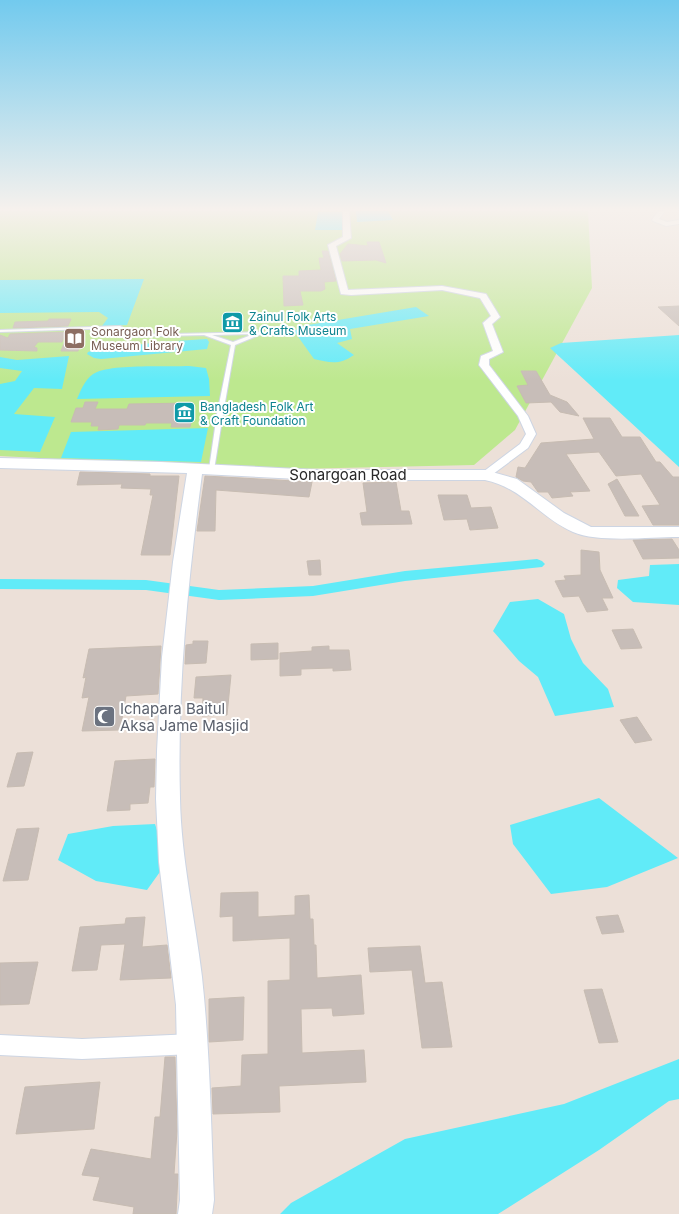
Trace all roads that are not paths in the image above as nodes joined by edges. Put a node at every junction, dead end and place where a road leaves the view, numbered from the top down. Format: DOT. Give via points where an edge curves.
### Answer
graph roads {
  1 [pos="338,268"];
  2 [pos="0,330"];
  3 [pos="204,334"];
  4 [pos="233,344"];
  5 [pos="0,463"];
  6 [pos="203,469"];
  7 [pos="485,474"];
  8 [pos="679,532"];
  9 [pos="193,1044"];
  10 [pos="0,1045"];
  11 [pos="196,1207"];
  1 -- 7 [label="street" via="344,292 452,289 483,296 491,306 496,317 487,323 498,352 484,358 484,365 523,416 531,434 524,446"];
  2 -- 3 [label="lane" via="120,327 119,336"];
  3 -- 4 [label="lane"];
  3 -- 4 [label="lane" via="262,333"];
  4 -- 6 [label="lane" via="220,414"];
  5 -- 6 [label="main road, Sonargoan Road"];
  6 -- 7 [label="main road, Sonargoan Road" via="318,475"];
  6 -- 9 [label="main road" via="178,596 168,733 170,846 188,977"];
  7 -- 8 [label="main road, Sonargoan Road" via="509,481 551,513 582,530"];
  9 -- 10 [label="street" via="82,1049"];
  9 -- 11 [label="main road"];
}
